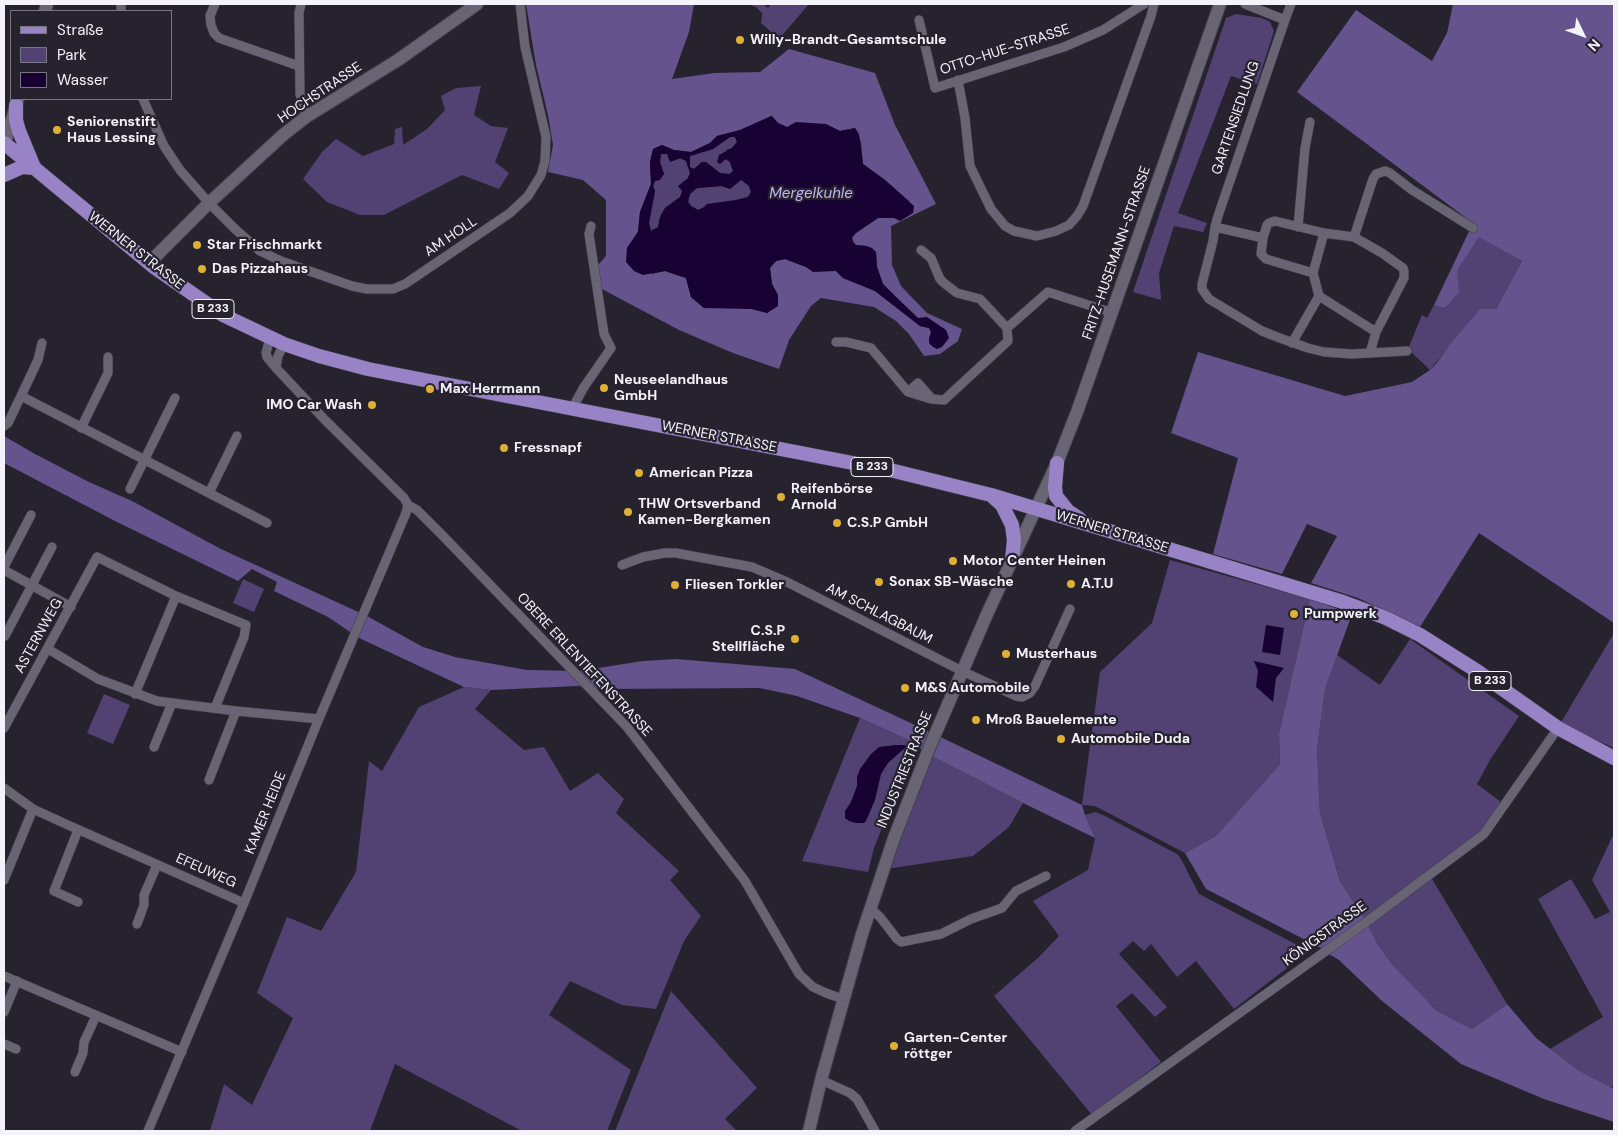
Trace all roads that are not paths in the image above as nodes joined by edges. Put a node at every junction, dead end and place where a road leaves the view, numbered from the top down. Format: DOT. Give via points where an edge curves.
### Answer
graph roads {
  1 [pos="215,4"];
  2 [pos="301,4"];
  3 [pos="477,4"];
  4 [pos="520,4"];
  5 [pos="1144,4"];
  6 [pos="1154,4"];
  7 [pos="1220,4"];
  8 [pos="1245,4"];
  9 [pos="1291,4"];
  10 [pos="919,20"];
  11 [pos="1285,20"];
  12 [pos="299,66"];
  13 [pos="958,80"];
  14 [pos="143,100"];
  15 [pos="17,102"];
  16 [pos="4,113"];
  17 [pos="306,117"];
  18 [pos="1310,122"];
  19 [pos="4,144"];
  20 [pos="35,168"];
  21 [pos="4,175"];
  22 [pos="209,203"];
  23 [pos="592,226"];
  24 [pos="1215,226"];
  25 [pos="1298,227"];
  26 [pos="1474,228"];
  27 [pos="1324,233"];
  28 [pos="1354,237"];
  29 [pos="1263,238"];
  30 [pos="921,250"];
  31 [pos="149,263"];
  32 [pos="1313,273"];
  33 [pos="1319,296"];
  34 [pos="1113,313"];
  35 [pos="1007,328"];
  36 [pos="1376,332"];
  37 [pos="270,338"];
  38 [pos="836,342"];
  39 [pos="42,343"];
  40 [pos="1292,343"];
  41 [pos="284,344"];
  42 [pos="1407,351"];
  43 [pos="1370,353"];
  44 [pos="108,357"];
  45 [pos="276,368"];
  46 [pos="21,396"];
  47 [pos="175,398"];
  48 [pos="572,409"];
  49 [pos="4,426"];
  50 [pos="81,428"];
  51 [pos="237,436"];
  52 [pos="145,460"];
  53 [pos="1057,463"];
  54 [pos="130,489"];
  55 [pos="209,492"];
  56 [pos="991,495"];
  57 [pos="408,505"];
  58 [pos="1036,509"];
  59 [pos="32,515"];
  60 [pos="267,523"];
  61 [pos="1086,524"];
  62 [pos="52,547"];
  63 [pos="1012,560"];
  64 [pos="622,564"];
  65 [pos="4,569"];
  66 [pos="31,585"];
  67 [pos="176,596"];
  68 [pos="71,607"];
  69 [pos="1070,609"];
  70 [pos="5,636"];
  71 [pos="48,649"];
  72 [pos="962,672"];
  73 [pos="136,694"];
  74 [pos="172,704"];
  75 [pos="215,708"];
  76 [pos="236,711"];
  77 [pos="319,719"];
  78 [pos="4,728"];
  79 [pos="1558,728"];
  80 [pos="154,747"];
  81 [pos="1614,758"];
  82 [pos="209,780"];
  83 [pos="4,788"];
  84 [pos="33,809"];
  85 [pos="78,830"];
  86 [pos="157,865"];
  87 [pos="1046,876"];
  88 [pos="4,880"];
  89 [pos="78,902"];
  90 [pos="244,903"];
  91 [pos="870,908"];
  92 [pos="138,924"];
  93 [pos="4,976"];
  94 [pos="17,981"];
  95 [pos="843,999"];
  96 [pos="4,1012"];
  97 [pos="96,1016"];
  98 [pos="4,1044"];
  99 [pos="16,1049"];
  100 [pos="182,1052"];
  101 [pos="75,1072"];
  102 [pos="821,1080"];
  103 [pos="148,1131"];
  104 [pos="809,1131"];
  105 [pos="875,1131"];
  106 [pos="1075,1131"];
  1 -- 12 [label="street" via="210,16 211,25 219,38"];
  2 -- 12 [label="street"];
  3 -- 17 [label="street, HOCHSTRASSE" via="398,60"];
  4 -- 22 [label="street, AM HOLL" via="525,47 546,137 541,175 528,196 510,213 405,284 393,289 367,290 281,261 255,246"];
  5 -- 13 [label="street, OTTO-HUE-STRASSE" via="1103,30 1064,47"];
  6 -- 13 [label="street" via="1088,192 1070,225 1056,231 1037,236 1014,231 1005,226 991,209 970,166"];
  7 -- 34 [label="street, FRITZ-HUSEMANN-STRASSE"];
  8 -- 11 [label="street"];
  9 -- 11 [label="street, GARTENSIEDLUNG"];
  10 -- 13 [label="street, OTTO-HUE-STRASSE" via="935,88"];
  11 -- 24 [label="street, GARTENSIEDLUNG"];
  12 -- 17 [label="street" via="300,94"];
  14 -- 22 [label="street, AM HOLL" via="164,146"];
  15 -- 16 [label="main road"];
  15 -- 19 [label="street"];
  15 -- 20 [label="main road" via="19,131"];
  17 -- 22 [label="street, HOCHSTRASSE"];
  18 -- 25 [label="street"];
  19 -- 20 [label="main road, WERNER STRASSE / B 233"];
  20 -- 21 [label="main road" via="22,167"];
  20 -- 31 [label="main road, WERNER STRASSE / B 233"];
  22 -- 31 [label="street, HOCHSTRASSE"];
  23 -- 48 [label="street" via="589,234 604,334 611,348"];
  24 -- 29 [label="street"];
  24 -- 40 [label="street, GARTENSIEDLUNG" via="1202,284 1205,295 1262,331"];
  25 -- 27 [label="street"];
  25 -- 29 [label="street" via="1272,221 1267,225"];
  26 -- 28 [label="street" via="1390,173 1380,172 1373,179"];
  27 -- 28 [label="street"];
  27 -- 32 [label="street"];
  28 -- 36 [label="street" via="1382,253 1404,271 1404,278"];
  29 -- 32 [label="street" via="1261,254 1266,259"];
  30 -- 35 [label="street" via="931,258 944,283 957,293 980,299"];
  31 -- 37 [label="main road, WERNER STRASSE / B 233" via="223,315"];
  32 -- 33 [label="street"];
  33 -- 36 [label="street"];
  33 -- 40 [label="street"];
  34 -- 35 [label="street" via="1048,292"];
  34 -- 53 [label="street, FRITZ-HUSEMANN-STRASSE"];
  35 -- 38 [label="street" via="1008,341 944,400 908,392 871,348"];
  36 -- 43 [label="street"];
  37 -- 41 [label="main road, WERNER STRASSE / B 233"];
  37 -- 45 [label="street, OBERE ERLENTIEFENSTRASSE" via="266,353"];
  39 -- 46 [label="street" via="38,360"];
  40 -- 43 [label="street, GARTENSIEDLUNG" via="1324,352"];
  41 -- 45 [label="street"];
  41 -- 48 [label="main road, WERNER STRASSE / B 233" via="368,369"];
  42 -- 43 [label="street, GARTENSIEDLUNG"];
  44 -- 50 [label="street" via="108,373"];
  45 -- 57 [label="street, OBERE ERLENTIEFENSTRASSE"];
  46 -- 49 [label="street"];
  46 -- 50 [label="street"];
  47 -- 52 [label="street"];
  48 -- 56 [label="main road, WERNER STRASSE / B 233" via="894,471"];
  50 -- 52 [label="street"];
  51 -- 55 [label="street"];
  52 -- 54 [label="street"];
  52 -- 55 [label="street"];
  53 -- 58 [label="street, FRITZ-HUSEMANN-STRASSE"];
  53 -- 61 [label="main road" via="1056,496 1068,511"];
  55 -- 60 [label="street"];
  56 -- 58 [label="main road, WERNER STRASSE / B 233"];
  56 -- 63 [label="main road" via="1002,505 1012,525"];
  57 -- 77 [label="street, KAMER HEIDE"];
  57 -- 95 [label="street, OBERE ERLENTIEFENSTRASSE" via="444,537 627,726 745,881 799,974 813,987"];
  58 -- 61 [label="main road, WERNER STRASSE / B 233"];
  58 -- 63 [label="street, INDUSTRIESTRASSE"];
  59 -- 65 [label="street"];
  61 -- 79 [label="main road, WERNER STRASSE / B 233" via="1328,597 1386,618 1430,640"];
  62 -- 66 [label="street"];
  63 -- 72 [label="street, INDUSTRIESTRASSE"];
  64 -- 72 [label="street, AM SCHLAGBAUM" via="643,557 676,553 752,567"];
  65 -- 66 [label="street"];
  66 -- 68 [label="street"];
  66 -- 70 [label="street"];
  67 -- 68 [label="street, ASTERNWEG" via="97,557"];
  67 -- 73 [label="street"];
  67 -- 75 [label="street" via="246,625"];
  68 -- 71 [label="street, ASTERNWEG"];
  69 -- 72 [label="street, AM SCHLAGBAUM" via="1030,693 1016,696"];
  71 -- 73 [label="street" via="98,679"];
  71 -- 78 [label="street, ASTERNWEG"];
  72 -- 91 [label="street, INDUSTRIESTRASSE" via="920,769"];
  73 -- 74 [label="street"];
  74 -- 75 [label="street"];
  74 -- 80 [label="street"];
  75 -- 76 [label="street"];
  76 -- 77 [label="street"];
  76 -- 82 [label="street"];
  77 -- 90 [label="street, KAMER HEIDE"];
  79 -- 81 [label="main road, WERNER STRASSE / B 233"];
  79 -- 106 [label="street, KÖNIGSTRASSE" via="1484,834"];
  83 -- 84 [label="street, EFEUWEG"];
  84 -- 85 [label="street, EFEUWEG"];
  84 -- 88 [label="street"];
  85 -- 86 [label="street, EFEUWEG"];
  85 -- 89 [label="street" via="54,891"];
  86 -- 90 [label="street, EFEUWEG"];
  86 -- 92 [label="street, EFEUWEG" via="144,895"];
  87 -- 91 [label="street" via="1016,890 1002,908 941,934 901,942"];
  90 -- 100 [label="street, KAMER HEIDE"];
  91 -- 95 [label="street, INDUSTRIESTRASSE"];
  93 -- 94 [label="street"];
  94 -- 96 [label="street"];
  94 -- 97 [label="street"];
  95 -- 102 [label="street, INDUSTRIESTRASSE"];
  97 -- 100 [label="street"];
  97 -- 101 [label="street"];
  98 -- 99 [label="street"];
  100 -- 103 [label="street, KAMER HEIDE"];
  102 -- 104 [label="street, INDUSTRIESTRASSE"];
  102 -- 105 [label="street" via="857,1099"];
}
